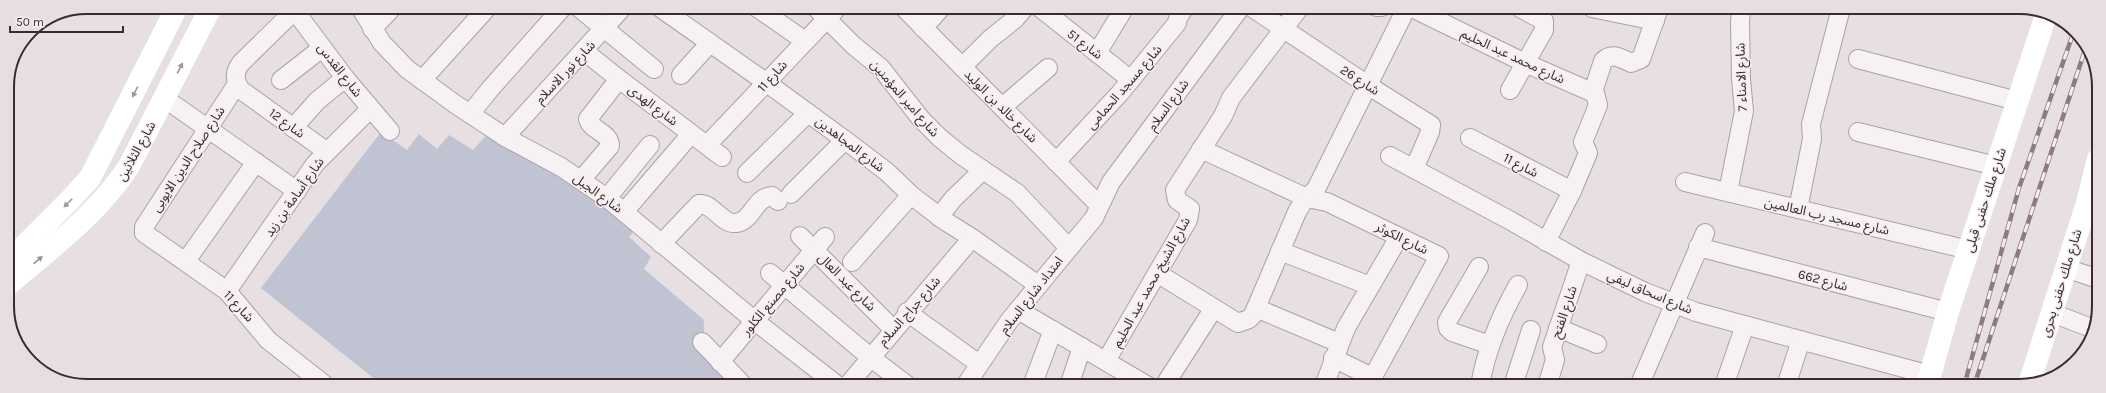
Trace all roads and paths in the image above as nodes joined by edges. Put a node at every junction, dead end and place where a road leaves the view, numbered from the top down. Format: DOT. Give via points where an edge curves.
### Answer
graph roads {
  1 [pos="173,14"];
  2 [pos="207,14"];
  3 [pos="289,14"];
  4 [pos="299,14"];
  5 [pos="364,14"];
  6 [pos="386,14"];
  7 [pos="482,14"];
  8 [pos="557,14"];
  9 [pos="586,14"];
  10 [pos="617,14"];
  11 [pos="669,14"];
  12 [pos="766,14"];
  13 [pos="825,14"];
  14 [pos="829,14"];
  15 [pos="910,14"];
  16 [pos="936,14"];
  17 [pos="1019,14"];
  18 [pos="1048,14"];
  19 [pos="1121,14"];
  20 [pos="1181,14"];
  21 [pos="1235,14"];
  22 [pos="1262,14"];
  23 [pos="1295,14"];
  24 [pos="1406,14"];
  25 [pos="1422,14"];
  26 [pos="1532,14"];
  27 [pos="1657,14"];
  28 [pos="1737,14"];
  29 [pos="1839,14"];
  30 [pos="2045,19"];
  31 [pos="923,28"];
  32 [pos="1284,28"];
  33 [pos="372,29"];
  34 [pos="604,30"];
  35 [pos="805,41"];
  36 [pos="710,43"];
  37 [pos="322,48"];
  38 [pos="584,51"];
  39 [pos="1097,53"];
  40 [pos="1858,59"];
  41 [pos="1525,63"];
  42 [pos="962,67"];
  43 [pos="1048,68"];
  44 [pos="654,69"];
  45 [pos="682,75"];
  46 [pos="345,78"];
  47 [pos="619,79"];
  48 [pos="281,80"];
  49 [pos="422,80"];
  50 [pos="1131,80"];
  51 [pos="767,83"];
  52 [pos="1368,86"];
  53 [pos="242,89"];
  54 [pos="1510,90"];
  55 [pos="1594,93"];
  56 [pos="164,98"];
  57 [pos="2017,101"];
  58 [pos="1002,107"];
  59 [pos="370,109"];
  60 [pos="808,113"];
  61 [pos="470,114"];
  62 [pos="293,128"];
  63 [pos="208,129"];
  64 [pos="390,131"];
  65 [pos="1858,132"];
  66 [pos="691,134"];
  67 [pos="506,137"];
  68 [pos="1470,138"];
  69 [pos="844,140"];
  70 [pos="650,145"];
  71 [pos="706,145"];
  72 [pos="1201,149"];
  73 [pos="326,151"];
  74 [pos="1390,156"];
  75 [pos="722,157"];
  76 [pos="256,162"];
  77 [pos="1056,162"];
  78 [pos="1996,166"];
  79 [pos="1414,169"];
  80 [pos="983,170"];
  81 [pos="747,173"];
  82 [pos="581,180"];
  83 [pos="1685,182"];
  84 [pos="297,191"];
  85 [pos="1572,191"];
  86 [pos="1728,192"];
  87 [pos="911,195"];
  88 [pos="607,198"];
  89 [pos="1307,198"];
  90 [pos="2092,204"];
  91 [pos="1099,205"];
  92 [pos="1798,209"];
  93 [pos="624,212"];
  94 [pos="939,217"];
  95 [pos="146,235"];
  96 [pos="800,236"];
  97 [pos="1399,237"];
  98 [pos="972,238"];
  99 [pos="1546,242"];
  100 [pos="820,243"];
  101 [pos="661,244"];
  102 [pos="1069,248"];
  103 [pos="1968,250"];
  104 [pos="1280,251"];
  105 [pos="14,256"];
  106 [pos="1581,261"];
  107 [pos="186,262"];
  108 [pos="852,262"];
  109 [pos="1479,267"];
  110 [pos="2066,268"];
  111 [pos="770,273"];
  112 [pos="1157,273"];
  113 [pos="2092,277"];
  114 [pos="14,280"];
  115 [pos="785,285"];
  116 [pos="1038,285"];
  117 [pos="1518,285"];
  118 [pos="1370,286"];
  119 [pos="227,292"];
  120 [pos="1675,304"];
  121 [pos="1214,308"];
  122 [pos="1256,308"];
  123 [pos="1018,310"];
  124 [pos="907,312"];
  125 [pos="1948,312"];
  126 [pos="2052,314"];
  127 [pos="755,320"];
  128 [pos="1745,325"];
  129 [pos="2089,327"];
  130 [pos="1558,328"];
  131 [pos="893,329"];
  132 [pos="1053,330"];
  133 [pos="1531,330"];
  134 [pos="1801,340"];
  135 [pos="702,342"];
  136 [pos="1597,344"];
  137 [pos="1490,345"];
  138 [pos="1082,347"];
  139 [pos="1336,351"];
  140 [pos="870,357"];
  141 [pos="1106,361"];
  142 [pos="720,362"];
  143 [pos="979,364"];
  144 [pos="2031,378"];
  145 [pos="317,379"];
  146 [pos="736,379"];
  147 [pos="828,379"];
  148 [pos="853,379"];
  149 [pos="899,379"];
  150 [pos="969,379"];
  151 [pos="1035,379"];
  152 [pos="1071,379"];
  153 [pos="1132,379"];
  154 [pos="1168,379"];
  155 [pos="1326,379"];
  156 [pos="1482,379"];
  157 [pos="1515,379"];
  158 [pos="1549,379"];
  159 [pos="1642,379"];
  160 [pos="1726,379"];
  161 [pos="1788,379"];
  162 [pos="1925,379"];
  163 [pos="1928,379"];
  1 -- 105 [label="street, شارع الثلاثين, one-way" via="90,178"];
  56 -- 2 [label="street, شارع الثلاثين, one-way"];
  3 -- 53 [label="street" via="237,69 235,76"];
  4 -- 37 [label="street, شارع القدس"];
  5 -- 33 [label="street, شارع الجبل"];
  6 -- 33 [label="street"];
  7 -- 49 [label="street"];
  8 -- 61 [label="street"];
  9 -- 34 [label="street"];
  10 -- 34 [label="street, شارع نور الاسلام"];
  11 -- 36 [label="street, شارع المجاهدين"];
  12 -- 35 [label="street"];
  13 -- 35 [label="street, شارع 11"];
  14 -- 80 [label="street, شارع امير المؤمنين" via="853,45 881,68 921,119 940,138"];
  15 -- 31 [label="street, شارع خالد بن الوليد"];
  16 -- 31 [label="street"];
  17 -- 42 [label="street"];
  18 -- 39 [label="street, شارع 51"];
  19 -- 39 [label="street"];
  20 -- 50 [label="street, شارع مسجد الحمامى" via="1178,23"];
  21 -- 91 [label="street, شارع السلام" via="1111,182"];
  22 -- 32 [label="street, شارع 26"];
  23 -- 32 [label="street, شارع الشيخ محمد عبد الحليم"];
  24 -- 52 [label="street"];
  25 -- 41 [label="street, شارع محمد عبد الحليم"];
  26 -- 41 [label="street" via="1544,21 1545,25"];
  27 -- 55 [label="street" via="1641,59 1631,63 1615,56 1606,58"];
  28 -- 86 [label="street, شارع الامناء 7" via="1744,111"];
  29 -- 92 [label="street" via="1811,124 1812,139"];
  30 -- 57 [label="street, شارع ملك حفنى قبلى"];
  31 -- 42 [label="street, شارع خالد بن الوليد"];
  32 -- 52 [label="street, شارع 26"];
  32 -- 72 [label="street, شارع الشيخ محمد عبد الحليم" via="1231,98 1223,116"];
  33 -- 49 [label="street, شارع الجبل" via="394,57"];
  34 -- 38 [label="street, شارع نور الاسلام"];
  34 -- 44 [label="street"];
  35 -- 51 [label="street, شارع 11" via="772,74"];
  36 -- 45 [label="street"];
  36 -- 51 [label="street, شارع المجاهدين"];
  37 -- 46 [label="street, شارع القدس"];
  37 -- 48 [label="street"];
  38 -- 47 [label="street, شارع الهدى"];
  38 -- 67 [label="street, شارع نور الاسلام"];
  39 -- 50 [label="street, شارع 51"];
  40 -- 57 [label="street"];
  41 -- 54 [label="street"];
  41 -- 55 [label="street, شارع محمد عبد الحليم"];
  42 -- 58 [label="street, شارع خالد بن الوليد"];
  43 -- 58 [label="street"];
  46 -- 59 [label="street, شارع القدس"];
  46 -- 62 [label="street" via="317,101"];
  47 -- 66 [label="street, شارع الهدى"];
  47 -- 82 [label="street" via="588,119 590,124 608,138 610,146"];
  49 -- 61 [label="street, شارع الجبل"];
  50 -- 77 [label="street, شارع مسجد الحمامى"];
  51 -- 60 [label="street, شارع المجاهدين"];
  51 -- 71 [label="street, شارع 11"];
  52 -- 79 [label="street, شارع 26" via="1430,125 1430,132"];
  52 -- 89 [label="street" via="1316,189"];
  53 -- 62 [label="street, شارع 12"];
  53 -- 63 [label="street, شارع صلاح الدين الايوبى"];
  55 -- 85 [label="street" via="1598,104 1583,142 1588,153"];
  56 -- 63 [label="street"];
  114 -- 56 [label="street, شارع الثلاثين, one-way" via="91,214 112,191 130,166"];
  57 -- 78 [label="street, شارع ملك حفنى قبلى"];
  58 -- 77 [label="street, شارع خالد بن الوليد"];
  59 -- 64 [label="street, شارع القدس"];
  59 -- 73 [label="street, شارع أسامة بن زيد"];
  60 -- 69 [label="street, شارع المجاهدين"];
  60 -- 81 [label="street"];
  61 -- 67 [label="street, شارع الجبل"];
  62 -- 73 [label="street, شارع 12"];
  63 -- 76 [label="street"];
  63 -- 95 [label="street, شارع صلاح الدين الايوبى" via="144,227"];
  65 -- 78 [label="street"];
  66 -- 71 [label="street, شارع الهدى"];
  66 -- 93 [label="street"];
  67 -- 82 [label="street, شارع الجبل"];
  68 -- 85 [label="street, شارع 11"];
  69 -- 87 [label="street, شارع المجاهدين"];
  69 -- 101 [label="street" via="785,198 772,196 761,199 743,220 734,224 704,204 699,204"];
  70 -- 88 [label="street"];
  71 -- 75 [label="street, شارع الهدى"];
  72 -- 89 [label="street, شارع الكوثر"];
  72 -- 112 [label="street, شارع الشيخ محمد عبد الحليم" via="1175,190 1177,200 1190,209 1188,220"];
  73 -- 84 [label="street, شارع أسامة بن زيد"];
  74 -- 79 [label="street, شارع اسحاق ليفي"];
  76 -- 84 [label="street"];
  76 -- 107 [label="street"];
  77 -- 91 [label="street, شارع خالد بن الوليد"];
  78 -- 103 [label="street, شارع ملك حفنى قبلى"];
  79 -- 99 [label="street, شارع اسحاق ليفي"];
  80 -- 94 [label="street" via="963,188"];
  80 -- 102 [label="street, شارع امير المؤمنين" via="1022,198"];
  82 -- 88 [label="street, شارع الجبل"];
  83 -- 86 [label="street, شارع مسجد رب العالمين"];
  84 -- 119 [label="street, شارع أسامة بن زيد"];
  85 -- 99 [label="street"];
  86 -- 92 [label="street, شارع مسجد رب العالمين"];
  87 -- 94 [label="street, شارع المجاهدين"];
  87 -- 108 [label="street"];
  88 -- 93 [label="street, شارع الجبل"];
  89 -- 97 [label="street, شارع الكوثر" via="1327,202"];
  89 -- 104 [label="street" via="1299,207"];
  90 -- 110 [label="street, شارع ملك حفنى بحرى"];
  91 -- 102 [label="street, امتداد شارع السلام" via="1094,218"];
  92 -- 103 [label="street, شارع مسجد رب العالمين"];
  93 -- 101 [label="street, شارع الجبل"];
  94 -- 98 [label="street, شارع المجاهدين"];
  95 -- 107 [label="street, شارع 11"];
  96 -- 100 [label="street, شارع عبد العال"];
  97 -- 118 [label="street"];
  97 -- 139 [label="street, شارع الكوثر" via="1439,256 1375,373 1368,375"];
  98 -- 116 [label="street, شارع المجاهدين"];
  98 -- 124 [label="street, شارع جراج السلام"];
  99 -- 106 [label="street, شارع اسحاق ليفي"];
  100 -- 115 [label="street, شارع مصنع الكلور"];
  100 -- 131 [label="street, شارع عبد العال"];
  101 -- 127 [label="street, شارع الجبل"];
  102 -- 116 [label="street, امتداد شارع السلام"];
  103 -- 125 [label="street, شارع ملك حفنى قبلى"];
  104 -- 118 [label="street"];
  104 -- 122 [label="street"];
  106 -- 120 [label="street, شارع اسحاق ليفي"];
  106 -- 130 [label="street, شارع الفتح"];
  107 -- 119 [label="street, شارع 11"];
  109 -- 137 [label="street" via="1446,322 1452,332"];
  110 -- 113 [label="street"];
  110 -- 126 [label="street, شارع ملك حفنى بحرى"];
  111 -- 115 [label="street"];
  112 -- 121 [label="street"];
  112 -- 141 [label="street, شارع الشيخ محمد عبد الحليم"];
  115 -- 127 [label="street, شارع مصنع الكلور"];
  115 -- 140 [label="street"];
  116 -- 123 [label="street, امتداد شارع السلام"];
  117 -- 137 [label="street" via="1502,314"];
  118 -- 139 [label="street"];
  119 -- 145 [label="street, شارع 11" via="268,340"];
  120 -- 125 [label="street, شارع 662" via="1702,240"];
  120 -- 128 [label="street, شارع اسحاق ليفي"];
  120 -- 159 [label="street"];
  121 -- 122 [label="street" via="1238,323 1249,320"];
  121 -- 154 [label="street"];
  122 -- 139 [label="street"];
  123 -- 132 [label="street"];
  123 -- 143 [label="street, امتداد شارع السلام"];
  124 -- 131 [label="street, شارع جراج السلام"];
  124 -- 143 [label="street"];
  125 -- 163 [label="street, شارع ملك حفنى قبلى"];
  126 -- 129 [label="street"];
  126 -- 144 [label="street, شارع ملك حفنى بحرى"];
  127 -- 142 [label="street, شارع مصنع الكلور"];
  127 -- 147 [label="street, شارع الجبل"];
  128 -- 134 [label="street, شارع اسحاق ليفي"];
  128 -- 160 [label="street"];
  130 -- 136 [label="street"];
  130 -- 158 [label="street, شارع الفتح" via="1552,347 1555,360"];
  131 -- 140 [label="street, شارع جراج السلام"];
  132 -- 138 [label="street"];
  132 -- 151 [label="street"];
  133 -- 157 [label="street"];
  134 -- 161 [label="street"];
  134 -- 162 [label="street, شارع اسحاق ليفي"];
  135 -- 142 [label="street"];
  137 -- 156 [label="street"];
  138 -- 141 [label="street"];
  138 -- 152 [label="street"];
  139 -- 155 [label="street"];
  140 -- 148 [label="street, شارع جراج السلام"];
  140 -- 149 [label="street"];
  141 -- 153 [label="street"];
  142 -- 146 [label="street"];
  143 -- 150 [label="street, امتداد شارع السلام"];
}
